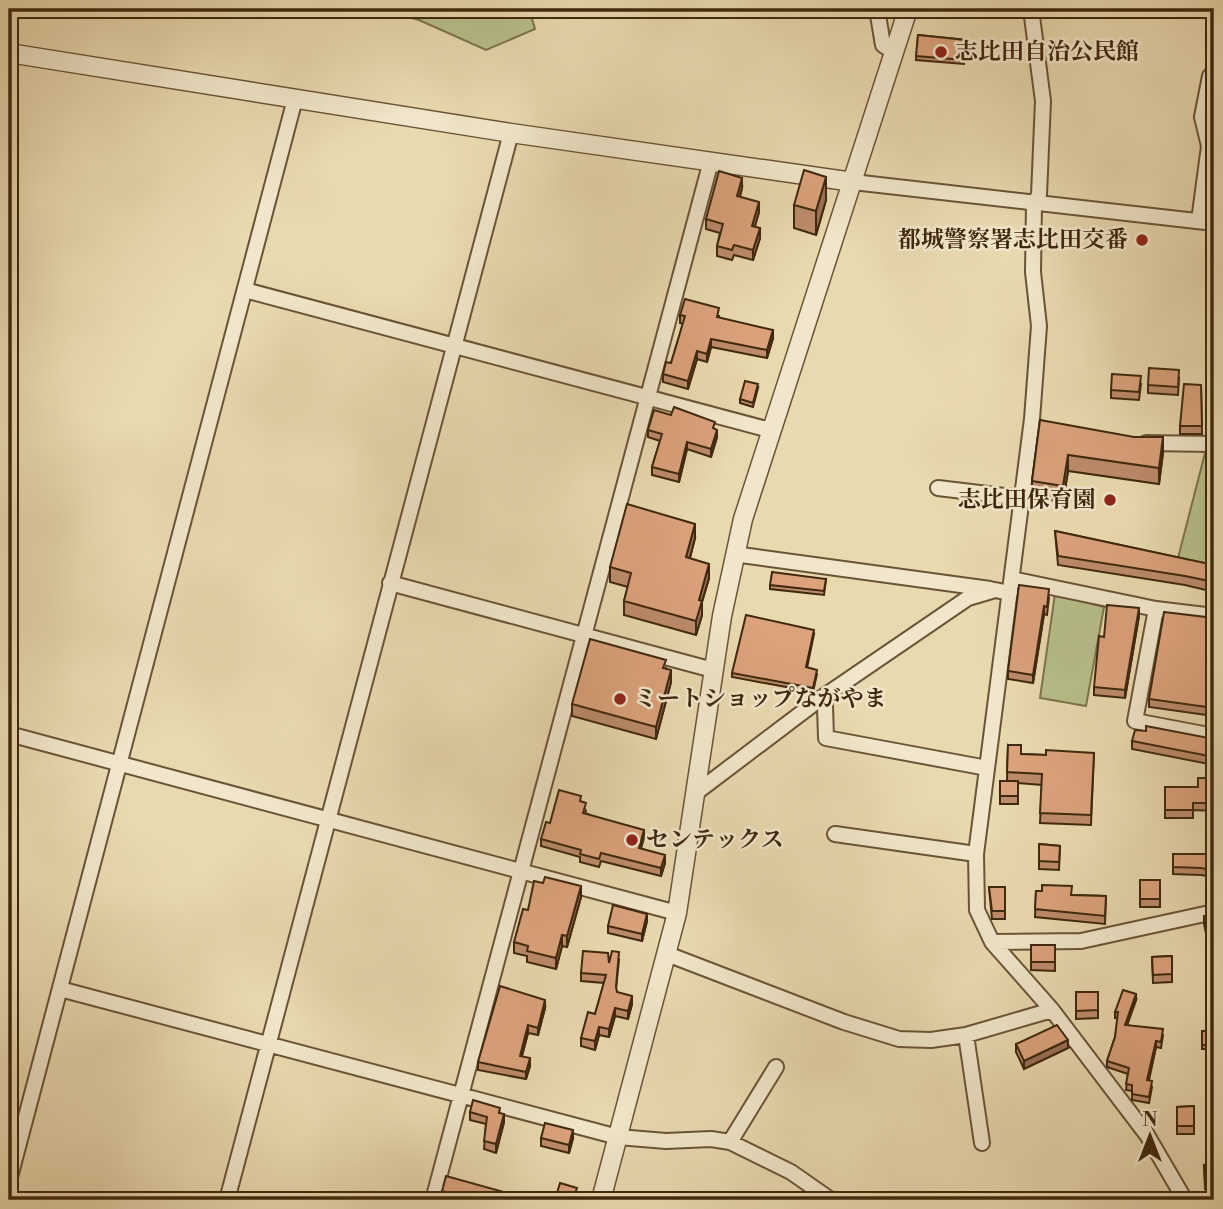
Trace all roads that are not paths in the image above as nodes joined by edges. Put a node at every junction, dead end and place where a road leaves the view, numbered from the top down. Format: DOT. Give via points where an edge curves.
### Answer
graph roads {
  1 [pos="877,9"];
  2 [pos="908,9"];
  3 [pos="1031,9"];
  4 [pos="9,52"];
  5 [pos="894,52"];
  6 [pos="1214,77"];
  7 [pos="295,99"];
  8 [pos="510,133"];
  9 [pos="711,161"];
  10 [pos="853,181"];
  11 [pos="1034,204"];
  12 [pos="1199,221"];
  13 [pos="1214,223"];
  14 [pos="246,290"];
  15 [pos="454,347"];
  16 [pos="648,398"];
  17 [pos="770,430"];
  18 [pos="1126,440"];
  19 [pos="1214,444"];
  20 [pos="938,488"];
  21 [pos="1022,498"];
  22 [pos="734,554"];
  23 [pos="390,583"];
  24 [pos="1011,586"];
  25 [pos="995,590"];
  26 [pos="1156,609"];
  27 [pos="1214,616"];
  28 [pos="583,635"];
  29 [pos="713,670"];
  30 [pos="820,699"];
  31 [pos="9,734"];
  32 [pos="1214,736"];
  33 [pos="119,765"];
  34 [pos="988,768"];
  35 [pos="697,792"];
  36 [pos="328,818"];
  37 [pos="835,834"];
  38 [pos="976,854"];
  39 [pos="521,871"];
  40 [pos="1214,912"];
  41 [pos="677,913"];
  42 [pos="992,942"];
  43 [pos="667,954"];
  44 [pos="60,989"];
  45 [pos="1052,1010"];
  46 [pos="966,1035"];
  47 [pos="267,1042"];
  48 [pos="776,1067"];
  49 [pos="461,1096"];
  50 [pos="618,1137"];
  51 [pos="730,1142"];
  52 [pos="982,1143"];
  53 [pos="9,1181"];
  54 [pos="227,1200"];
  55 [pos="433,1200"];
  56 [pos="601,1200"];
  57 [pos="831,1200"];
  58 [pos="1185,1200"];
  1 -- 5 [label="street" via="883,45"];
  2 -- 5 [label="street"];
  3 -- 11 [label="street" via="1043,101 1039,195"];
  4 -- 7 [label="street"];
  5 -- 10 [label="street"];
  6 -- 12 [label="street" via="1210,76 1202,117 1209,146"];
  7 -- 8 [label="street"];
  7 -- 14 [label="street"];
  8 -- 9 [label="street"];
  8 -- 15 [label="street"];
  9 -- 10 [label="street"];
  9 -- 16 [label="street"];
  10 -- 11 [label="street"];
  10 -- 17 [label="street"];
  11 -- 12 [label="street"];
  11 -- 21 [label="street" via="1038,420"];
  12 -- 13 [label="street"];
  14 -- 15 [label="street"];
  14 -- 33 [label="street"];
  15 -- 16 [label="street"];
  15 -- 23 [label="street"];
  16 -- 17 [label="street"];
  16 -- 28 [label="street"];
  17 -- 22 [label="street"];
  18 -- 19 [label="street"];
  20 -- 21 [label="street"];
  21 -- 24 [label="street"];
  22 -- 25 [label="street"];
  22 -- 29 [label="street"];
  23 -- 28 [label="street"];
  23 -- 36 [label="street"];
  24 -- 25 [label="street"];
  24 -- 26 [label="street"];
  24 -- 34 [label="street"];
  25 -- 30 [label="street" via="968,598"];
  26 -- 27 [label="street"];
  26 -- 32 [label="street" via="1135,721"];
  28 -- 29 [label="street"];
  28 -- 39 [label="street"];
  29 -- 35 [label="street"];
  30 -- 34 [label="street" via="825,706 826,738"];
  30 -- 35 [label="street"];
  31 -- 33 [label="street"];
  33 -- 36 [label="street"];
  33 -- 44 [label="street"];
  34 -- 38 [label="street"];
  35 -- 41 [label="street"];
  36 -- 39 [label="street"];
  36 -- 47 [label="street"];
  37 -- 38 [label="street"];
  38 -- 42 [label="street" via="977,910"];
  39 -- 41 [label="street"];
  39 -- 49 [label="street"];
  40 -- 42 [label="street" via="1081,941"];
  41 -- 43 [label="street"];
  42 -- 45 [label="street"];
  43 -- 46 [label="street" via="844,1022 899,1038"];
  43 -- 50 [label="street"];
  44 -- 47 [label="street"];
  44 -- 53 [label="street"];
  45 -- 46 [label="street"];
  45 -- 58 [label="street" via="1147,1135"];
  46 -- 52 [label="street"];
  47 -- 49 [label="street"];
  47 -- 54 [label="street"];
  48 -- 51 [label="street"];
  49 -- 50 [label="street"];
  49 -- 55 [label="street"];
  50 -- 51 [label="street"];
  50 -- 56 [label="street"];
  51 -- 57 [label="street" via="792,1172"];
}
